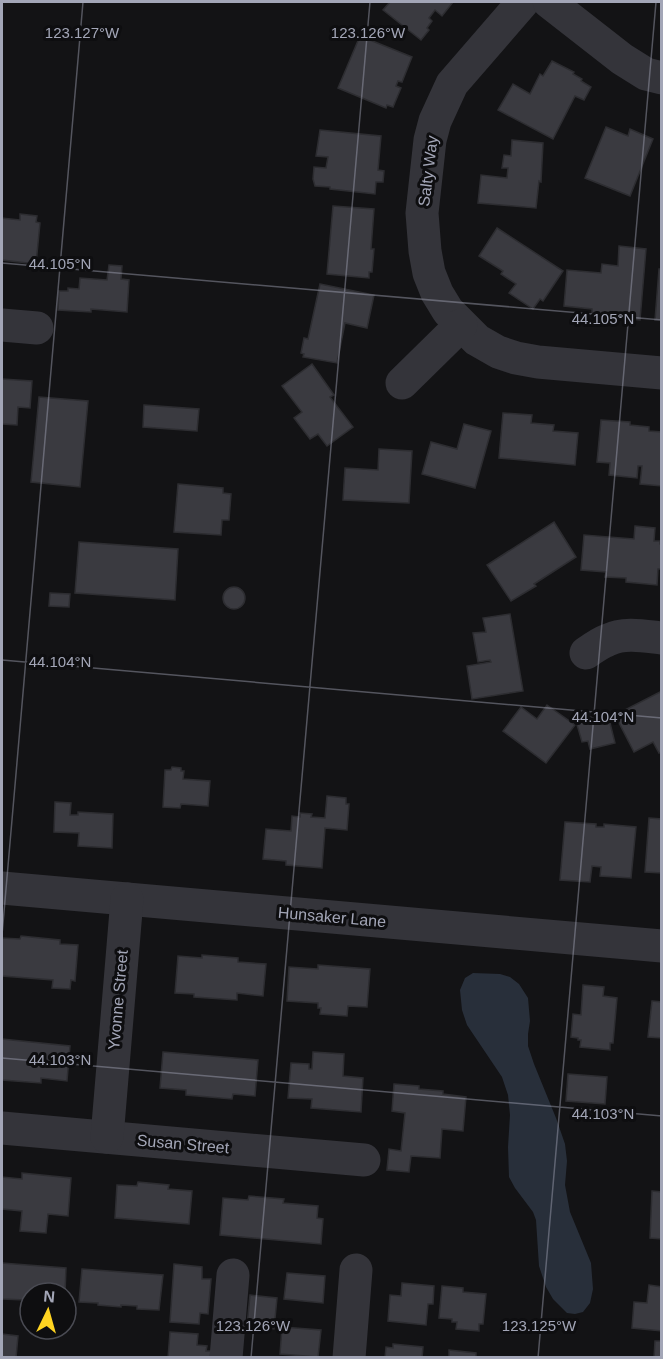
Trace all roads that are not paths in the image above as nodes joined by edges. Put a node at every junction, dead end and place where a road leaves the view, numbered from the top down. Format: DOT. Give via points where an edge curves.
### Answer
graph roads {
  1 [pos="523,2"];
  2 [pos="549,2"];
  3 [pos="662,78"];
  4 [pos="2,324"];
  5 [pos="461,325"];
  6 [pos="37,328"];
  7 [pos="662,373"];
  8 [pos="402,383"];
  9 [pos="662,638"];
  10 [pos="586,652"];
  11 [pos="2,888"];
  12 [pos="127,899"];
  13 [pos="662,946"];
  14 [pos="2,1128"];
  15 [pos="107,1137"];
  16 [pos="363,1160"];
  17 [pos="356,1270"];
  18 [pos="232,1275"];
  19 [pos="226,1358"];
  20 [pos="350,1358"];
  1 -- 5 [label="street, Salty Way" via="452,84 430,140 422,213 425,251 437,293"];
  2 -- 3 [label="street" via="622,59 646,74"];
  4 -- 6 [label="street"];
  5 -- 7 [label="street, Salty Way" via="477,340 516,358"];
  5 -- 8 [label="street"];
  9 -- 10 [label="street" via="617,637"];
  11 -- 12 [label="street, Hunsaker Lane"];
  12 -- 13 [label="street, Hunsaker Lane"];
  12 -- 15 [label="street, Yvonne Street"];
  14 -- 15 [label="street, Susan Street"];
  15 -- 16 [label="street, Susan Street"];
  17 -- 20 [label="street"];
  18 -- 19 [label="street"];
}
